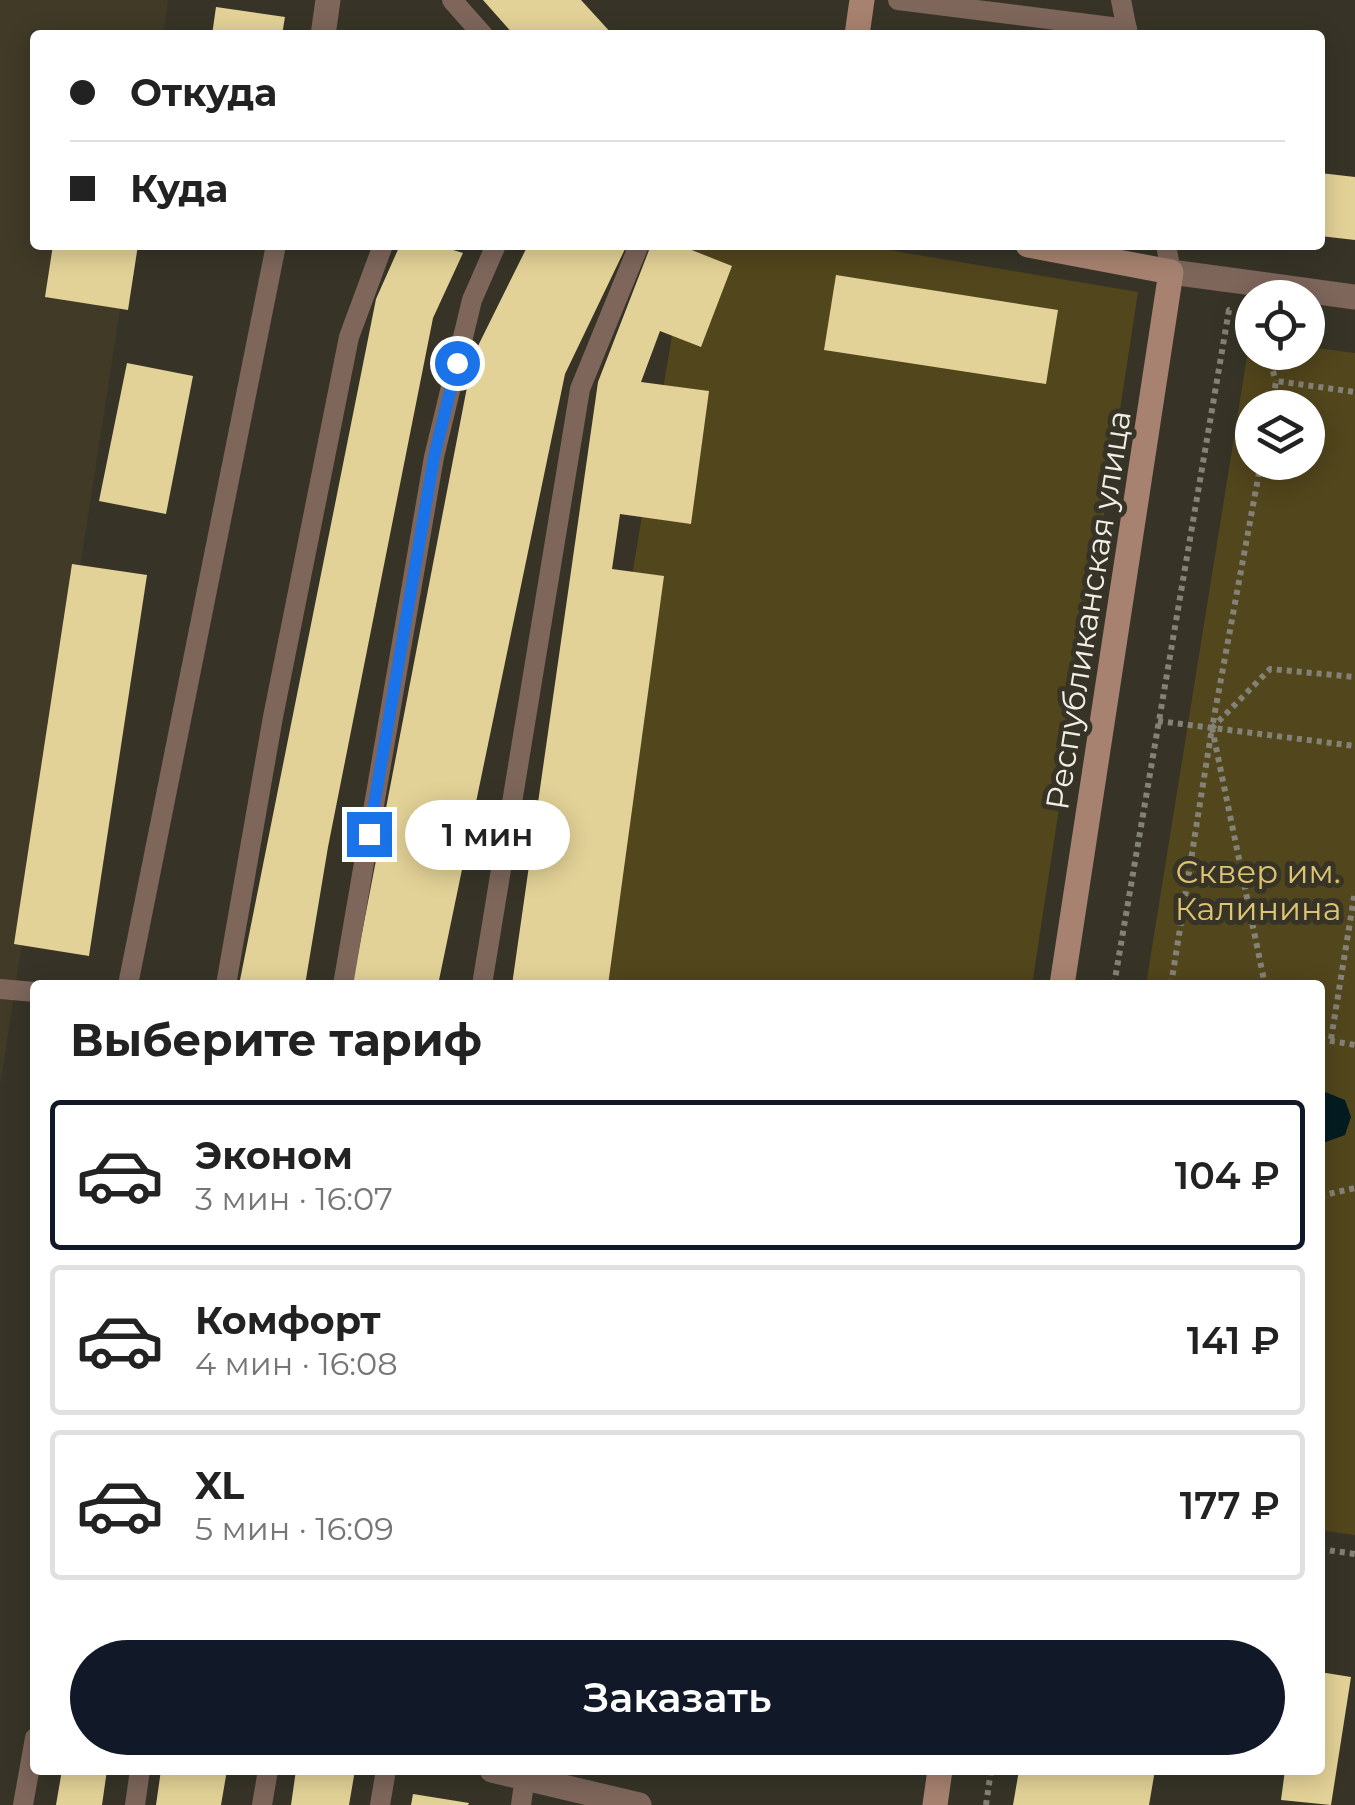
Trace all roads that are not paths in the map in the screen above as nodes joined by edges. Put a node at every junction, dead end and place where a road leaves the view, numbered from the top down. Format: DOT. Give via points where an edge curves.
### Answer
graph roads {
  1 [pos="328,0"];
  2 [pos="452,0"];
  3 [pos="862,0"];
  4 [pos="898,0"];
  5 [pos="1121,0"];
  6 [pos="324,30"];
  7 [pos="479,30"];
  8 [pos="858,30"];
  9 [pos="1113,30"];
  10 [pos="1127,30"];
  11 [pos="275,250"];
  12 [pos="381,250"];
  13 [pos="494,250"];
  14 [pos="636,250"];
  15 [pos="1054,250"];
  16 [pos="1167,250"];
  17 [pos="1171,272"];
  18 [pos="1355,297"];
  19 [pos="129,980"];
  20 [pos="227,980"];
  21 [pos="344,980"];
  22 [pos="483,980"];
  23 [pos="1063,980"];
  24 [pos="0,989"];
  25 [pos="30,992"];
  26 [pos="30,1766"];
  27 [pos="139,1775"];
  28 [pos="267,1775"];
  29 [pos="385,1775"];
  30 [pos="520,1775"];
  31 [pos="939,1775"];
  32 [pos="525,1776"];
  33 [pos="23,1805"];
  34 [pos="135,1805"];
  35 [pos="262,1805"];
  36 [pos="380,1805"];
  37 [pos="521,1805"];
  38 [pos="638,1805"];
  39 [pos="935,1805"];
  1 -- 6 [label="street"];
  2 -- 7 [label="lane"];
  3 -- 8 [label="street"];
  4 -- 9 [label="lane"];
  5 -- 10 [label="lane"];
  11 -- 19 [label="lane"];
  12 -- 20 [label="lane" via="349,337"];
  13 -- 21 [label="lane" via="472,300 434,457"];
  14 -- 22 [label="lane" via="580,390"];
  15 -- 17 [label="street"];
  16 -- 17 [label="lane, Республиканская улица"];
  17 -- 18 [label="street"];
  17 -- 23 [label="street, Республиканская улица"];
  24 -- 25 [label="lane"];
  26 -- 33 [label="lane"];
  27 -- 34 [label="lane"];
  28 -- 35 [label="lane"];
  29 -- 36 [label="lane"];
  30 -- 32 [label="street"];
  31 -- 39 [label="street"];
  32 -- 37 [label="lane"];
  32 -- 38 [label="street"];
}
